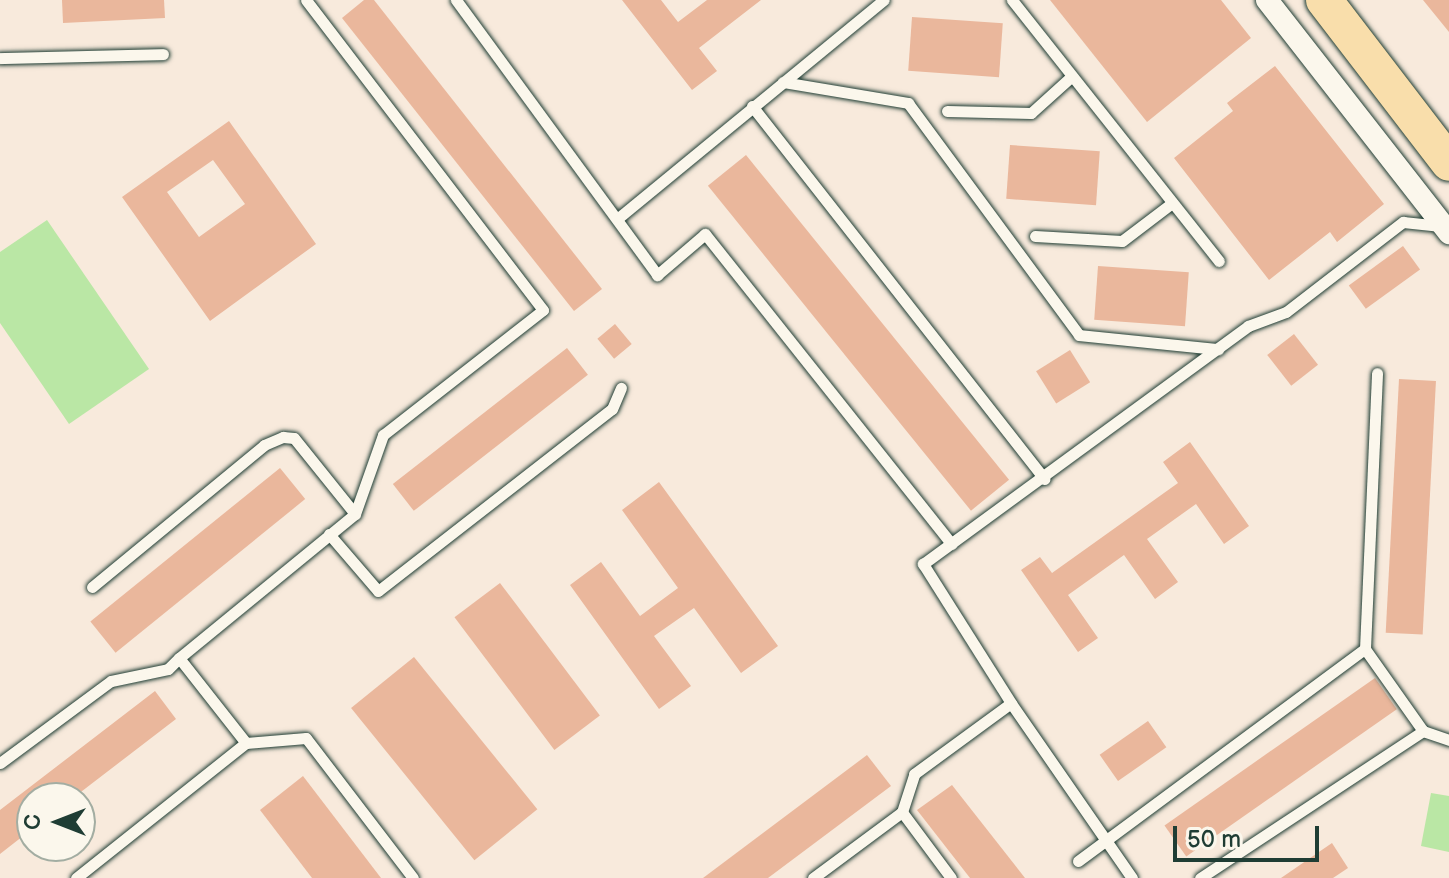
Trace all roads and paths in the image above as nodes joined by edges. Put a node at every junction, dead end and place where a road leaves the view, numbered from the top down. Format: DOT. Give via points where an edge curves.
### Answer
graph roads {
  1 [pos="306,0"];
  2 [pos="456,0"];
  3 [pos="884,0"];
  4 [pos="1012,0"];
  5 [pos="1267,0"];
  6 [pos="1324,0"];
  7 [pos="1352,0"];
  8 [pos="163,54"];
  9 [pos="0,58"];
  10 [pos="1072,76"];
  11 [pos="783,82"];
  12 [pos="752,106"];
  13 [pos="947,111"];
  14 [pos="1449,125"];
  15 [pos="1449,163"];
  16 [pos="1172,203"];
  17 [pos="617,219"];
  18 [pos="1448,228"];
  19 [pos="1035,236"];
  20 [pos="1219,261"];
  21 [pos="1218,349"];
  22 [pos="1377,373"];
  23 [pos="621,388"];
  24 [pos="1044,479"];
  25 [pos="355,514"];
  26 [pos="329,534"];
  27 [pos="952,544"];
  28 [pos="92,587"];
  29 [pos="1365,649"];
  30 [pos="179,658"];
  31 [pos="1011,703"];
  32 [pos="1423,731"];
  33 [pos="1449,740"];
  34 [pos="246,743"];
  35 [pos="0,763"];
  36 [pos="902,812"];
  37 [pos="1105,842"];
  38 [pos="1078,861"];
  39 [pos="76,878"];
  40 [pos="413,878"];
  41 [pos="813,878"];
  42 [pos="951,878"];
  43 [pos="1132,878"];
  44 [pos="1200,878"];
  1 -- 25 [label="lane" via="543,310 383,435"];
  2 -- 17 [label="lane"];
  3 -- 11 [label="lane"];
  4 -- 10 [label="lane"];
  5 -- 18 [label="street"];
  6 -- 15 [label="main road"];
  7 -- 14 [label="main road"];
  8 -- 9 [label="lane"];
  10 -- 13 [label="lane" via="1031,113"];
  10 -- 16 [label="lane"];
  11 -- 12 [label="lane"];
  11 -- 21 [label="lane" via="908,103 1079,335"];
  12 -- 17 [label="lane"];
  12 -- 24 [label="lane"];
  16 -- 19 [label="lane" via="1122,241"];
  16 -- 20 [label="lane"];
  17 -- 27 [label="lane" via="657,275 705,234"];
  18 -- 21 [label="lane" via="1403,222 1286,312 1248,326"];
  21 -- 24 [label="lane"];
  22 -- 29 [label="lane"];
  23 -- 26 [label="lane" via="612,409 378,591"];
  24 -- 27 [label="lane"];
  25 -- 26 [label="lane"];
  25 -- 28 [label="lane" via="294,438 283,437 264,445"];
  26 -- 30 [label="lane"];
  27 -- 31 [label="lane" via="923,564"];
  29 -- 32 [label="lane"];
  29 -- 37 [label="lane"];
  30 -- 34 [label="lane"];
  30 -- 35 [label="lane" via="168,669 111,681"];
  31 -- 36 [label="lane" via="914,774"];
  31 -- 37 [label="lane"];
  32 -- 33 [label="lane"];
  32 -- 44 [label="lane"];
  34 -- 39 [label="lane"];
  34 -- 40 [label="lane" via="306,738"];
  36 -- 41 [label="lane"];
  36 -- 42 [label="lane"];
  37 -- 38 [label="lane"];
  37 -- 43 [label="lane"];
}
